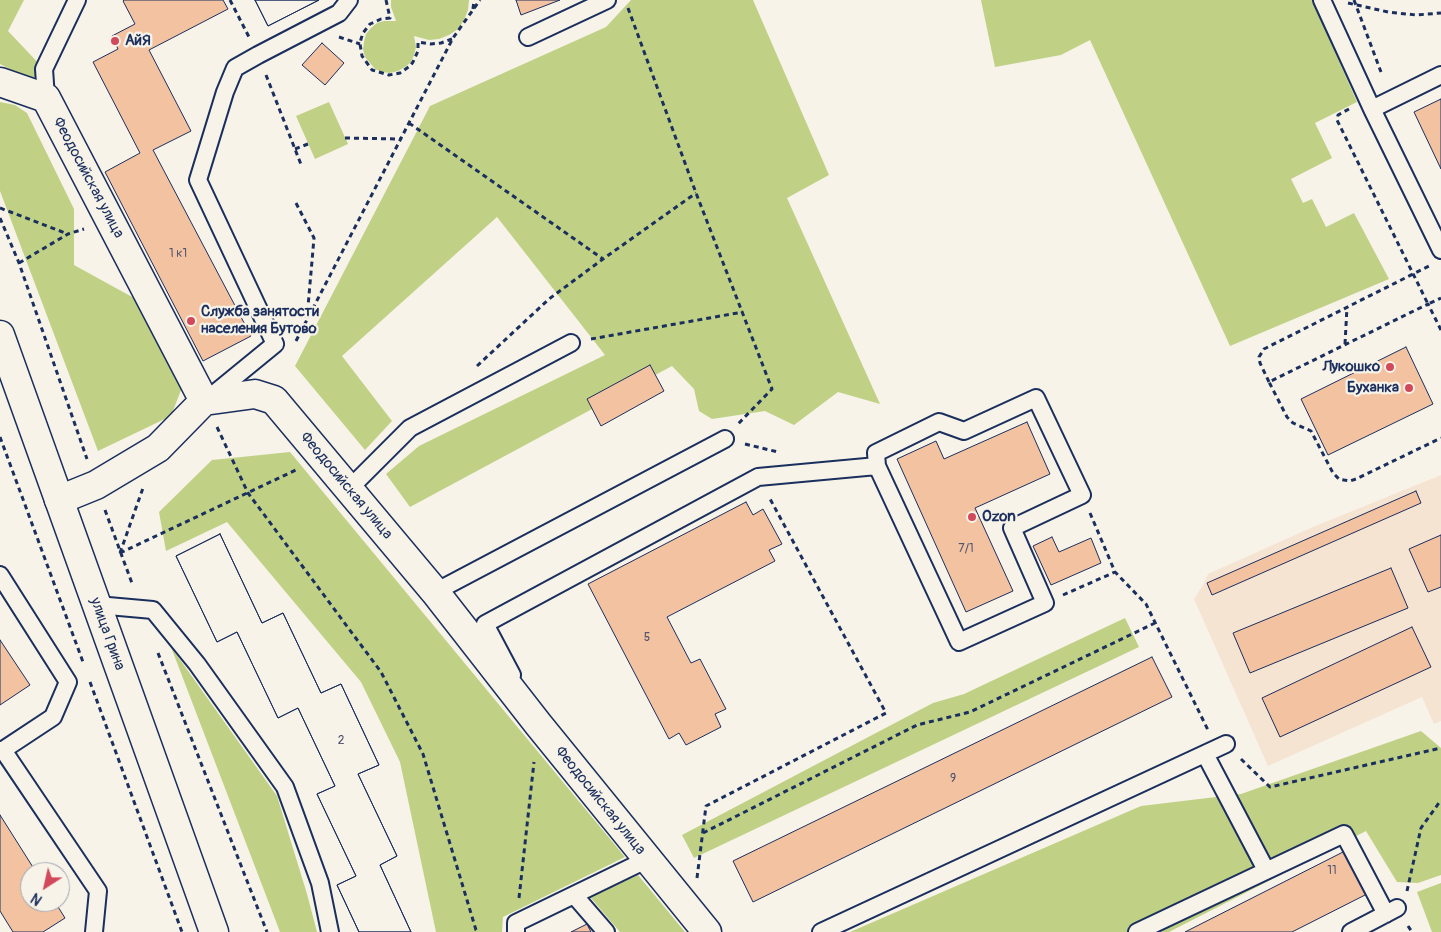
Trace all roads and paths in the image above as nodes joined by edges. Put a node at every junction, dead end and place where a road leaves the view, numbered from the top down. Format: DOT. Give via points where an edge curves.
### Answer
graph roads {
  1 [pos="77,0"];
  2 [pos="230,0"];
  3 [pos="349,0"];
  4 [pos="386,0"];
  5 [pos="474,0"];
  6 [pos="480,0"];
  7 [pos="607,0"];
  8 [pos="625,0"];
  9 [pos="1322,0"];
  10 [pos="1340,0"];
  11 [pos="1354,0"];
  12 [pos="1356,5"];
  13 [pos="474,10"];
  14 [pos="1441,13"];
  15 [pos="528,37"];
  16 [pos="453,38"];
  17 [pos="258,55"];
  18 [pos="1441,75"];
  19 [pos="0,82"];
  20 [pos="46,98"];
  21 [pos="1391,99"];
  22 [pos="1370,104"];
  23 [pos="409,122"];
  24 [pos="345,138"];
  25 [pos="401,139"];
  26 [pos="308,144"];
  27 [pos="295,149"];
  28 [pos="302,167"];
  29 [pos="696,193"];
  30 [pos="296,203"];
  31 [pos="0,208"];
  32 [pos="0,218"];
  33 [pos="111,220"];
  34 [pos="68,234"];
  35 [pos="1438,257"];
  36 [pos="603,259"];
  37 [pos="19,263"];
  38 [pos="1413,274"];
  39 [pos="1441,298"];
  40 [pos="1428,304"];
  41 [pos="1347,307"];
  42 [pos="743,312"];
  43 [pos="306,321"];
  44 [pos="1441,330"];
  45 [pos="0,335"];
  46 [pos="571,343"];
  47 [pos="1345,345"];
  48 [pos="293,346"];
  49 [pos="476,367"];
  50 [pos="1269,382"];
  51 [pos="204,401"];
  52 [pos="1441,438"];
  53 [pos="724,439"];
  54 [pos="158,448"];
  55 [pos="228,449"];
  56 [pos="323,458"];
  57 [pos="877,466"];
  58 [pos="758,477"];
  59 [pos="96,485"];
  60 [pos="349,489"];
  61 [pos="248,493"];
  62 [pos="1082,495"];
  63 [pos="59,500"];
  64 [pos="120,554"];
  65 [pos="1115,572"];
  66 [pos="0,575"];
  67 [pos="435,592"];
  68 [pos="1045,603"];
  69 [pos="97,605"];
  70 [pos="142,609"];
  71 [pos="1155,623"];
  72 [pos="538,724"];
  73 [pos="1441,748"];
  74 [pos="1216,749"];
  75 [pos="2,750"];
  76 [pos="1441,800"];
  77 [pos="702,833"];
  78 [pos="648,859"];
  79 [pos="1266,870"];
  80 [pos="696,884"];
  81 [pos="574,895"];
  82 [pos="1391,911"];
  83 [pos="516,928"];
  84 [pos="94,932"];
  85 [pos="214,932"];
  86 [pos="267,932"];
  87 [pos="330,932"];
  88 [pos="478,932"];
  89 [pos="606,932"];
  90 [pos="707,932"];
  91 [pos="821,932"];
  92 [pos="1137,932"];
  93 [pos="1351,932"];
  1 -- 20 [label="lane" via="44,69"];
  2 -- 17 [label="path"];
  3 -- 17 [label="lane" via="339,13"];
  4 -- 16 [label="path" via="390,18 381,18 366,28 360,44 362,56 372,70 389,75 400,73 414,62 418,42 441,43"];
  5 -- 13 [label="path"];
  6 -- 13 [label="path"];
  7 -- 15 [label="lane"];
  8 -- 29 [label="path"];
  9 -- 22 [label="lane"];
  10 -- 12 [label="path"];
  11 -- 12 [label="path"];
  12 -- 14 [label="path" via="1416,15"];
  12 -- 21 [label="path"];
  13 -- 16 [label="path"];
  16 -- 23 [label="path"];
  17 -- 27 [label="path"];
  17 -- 51 [label="lane" via="235,68 198,180 274,344"];
  18 -- 21 [label="lane"];
  19 -- 20 [label="street"];
  20 -- 33 [label="street, Феодосийская улица"];
  21 -- 22 [label="lane"];
  22 -- 35 [label="lane"];
  22 -- 38 [label="path" via="1338,115 1337,119"];
  23 -- 25 [label="path"];
  23 -- 36 [label="path"];
  24 -- 25 [label="path"];
  25 -- 43 [label="path"];
  26 -- 27 [label="path"];
  27 -- 28 [label="path"];
  29 -- 36 [label="path"];
  29 -- 42 [label="path"];
  30 -- 43 [label="path" via="314,238"];
  31 -- 34 [label="path"];
  32 -- 37 [label="path"];
  33 -- 34 [label="path"];
  33 -- 51 [label="street, Феодосийская улица"];
  34 -- 37 [label="path"];
  35 -- 38 [label="path"];
  36 -- 49 [label="path" via="549,299"];
  37 -- 59 [label="path"];
  38 -- 40 [label="path"];
  38 -- 41 [label="path"];
  39 -- 40 [label="path"];
  40 -- 44 [label="path"];
  40 -- 47 [label="path"];
  41 -- 47 [label="path"];
  41 -- 50 [label="path" via="1264,349 1259,357 1260,364"];
  42 -- 46 [label="path"];
  42 -- 53 [label="path" via="772,389"];
  43 -- 48 [label="path"];
  45 -- 63 [label="street, улица Грина"];
  46 -- 60 [label="lane" via="410,428"];
  47 -- 50 [label="path"];
  50 -- 52 [label="path" via="1287,417 1311,431 1334,474 1340,479 1356,479"];
  51 -- 54 [label="street"];
  51 -- 56 [label="street, Феодосийская улица" via="255,394 274,400"];
  53 -- 67 [label="lane"];
  54 -- 59 [label="street"];
  54 -- 64 [label="path"];
  55 -- 61 [label="path"];
  56 -- 60 [label="street, Феодосийская улица"];
  56 -- 61 [label="path"];
  57 -- 58 [label="lane"];
  57 -- 62 [label="lane" via="876,453 939,422 964,431 1036,398"];
  57 -- 68 [label="lane" via="959,642"];
  58 -- 72 [label="lane" via="485,624"];
  58 -- 77 [label="path" via="886,713 706,806"];
  59 -- 63 [label="street"];
  59 -- 64 [label="path"];
  60 -- 67 [label="street, Феодосийская улица"];
  61 -- 64 [label="path"];
  61 -- 88 [label="path" via="381,672 423,754"];
  62 -- 65 [label="path"];
  62 -- 68 [label="lane" via="1012,528"];
  63 -- 69 [label="street, улица Грина"];
  64 -- 70 [label="path"];
  65 -- 68 [label="path"];
  65 -- 71 [label="path" via="1146,604"];
  66 -- 75 [label="lane" via="68,682 53,717"];
  67 -- 72 [label="street, Феодосийская улица"];
  69 -- 70 [label="lane"];
  69 -- 85 [label="street, улица Грина"];
  70 -- 86 [label="path"];
  70 -- 87 [label="lane" via="153,610 197,664 285,787 320,883"];
  71 -- 74 [label="path"];
  71 -- 77 [label="path" via="970,712 918,725"];
  72 -- 78 [label="street, Феодосийская улица"];
  72 -- 83 [label="path"];
  73 -- 74 [label="path" via="1270,787"];
  74 -- 79 [label="lane"];
  74 -- 91 [label="lane"];
  75 -- 84 [label="lane" via="98,891"];
  76 -- 82 [label="path" via="1420,828 1406,895"];
  77 -- 80 [label="path"];
  78 -- 81 [label="lane"];
  78 -- 90 [label="street, Феодосийская улица"];
  79 -- 82 [label="lane" via="1344,834"];
  79 -- 92 [label="lane"];
  81 -- 83 [label="lane"];
  81 -- 89 [label="lane"];
  82 -- 93 [label="lane"];
}
